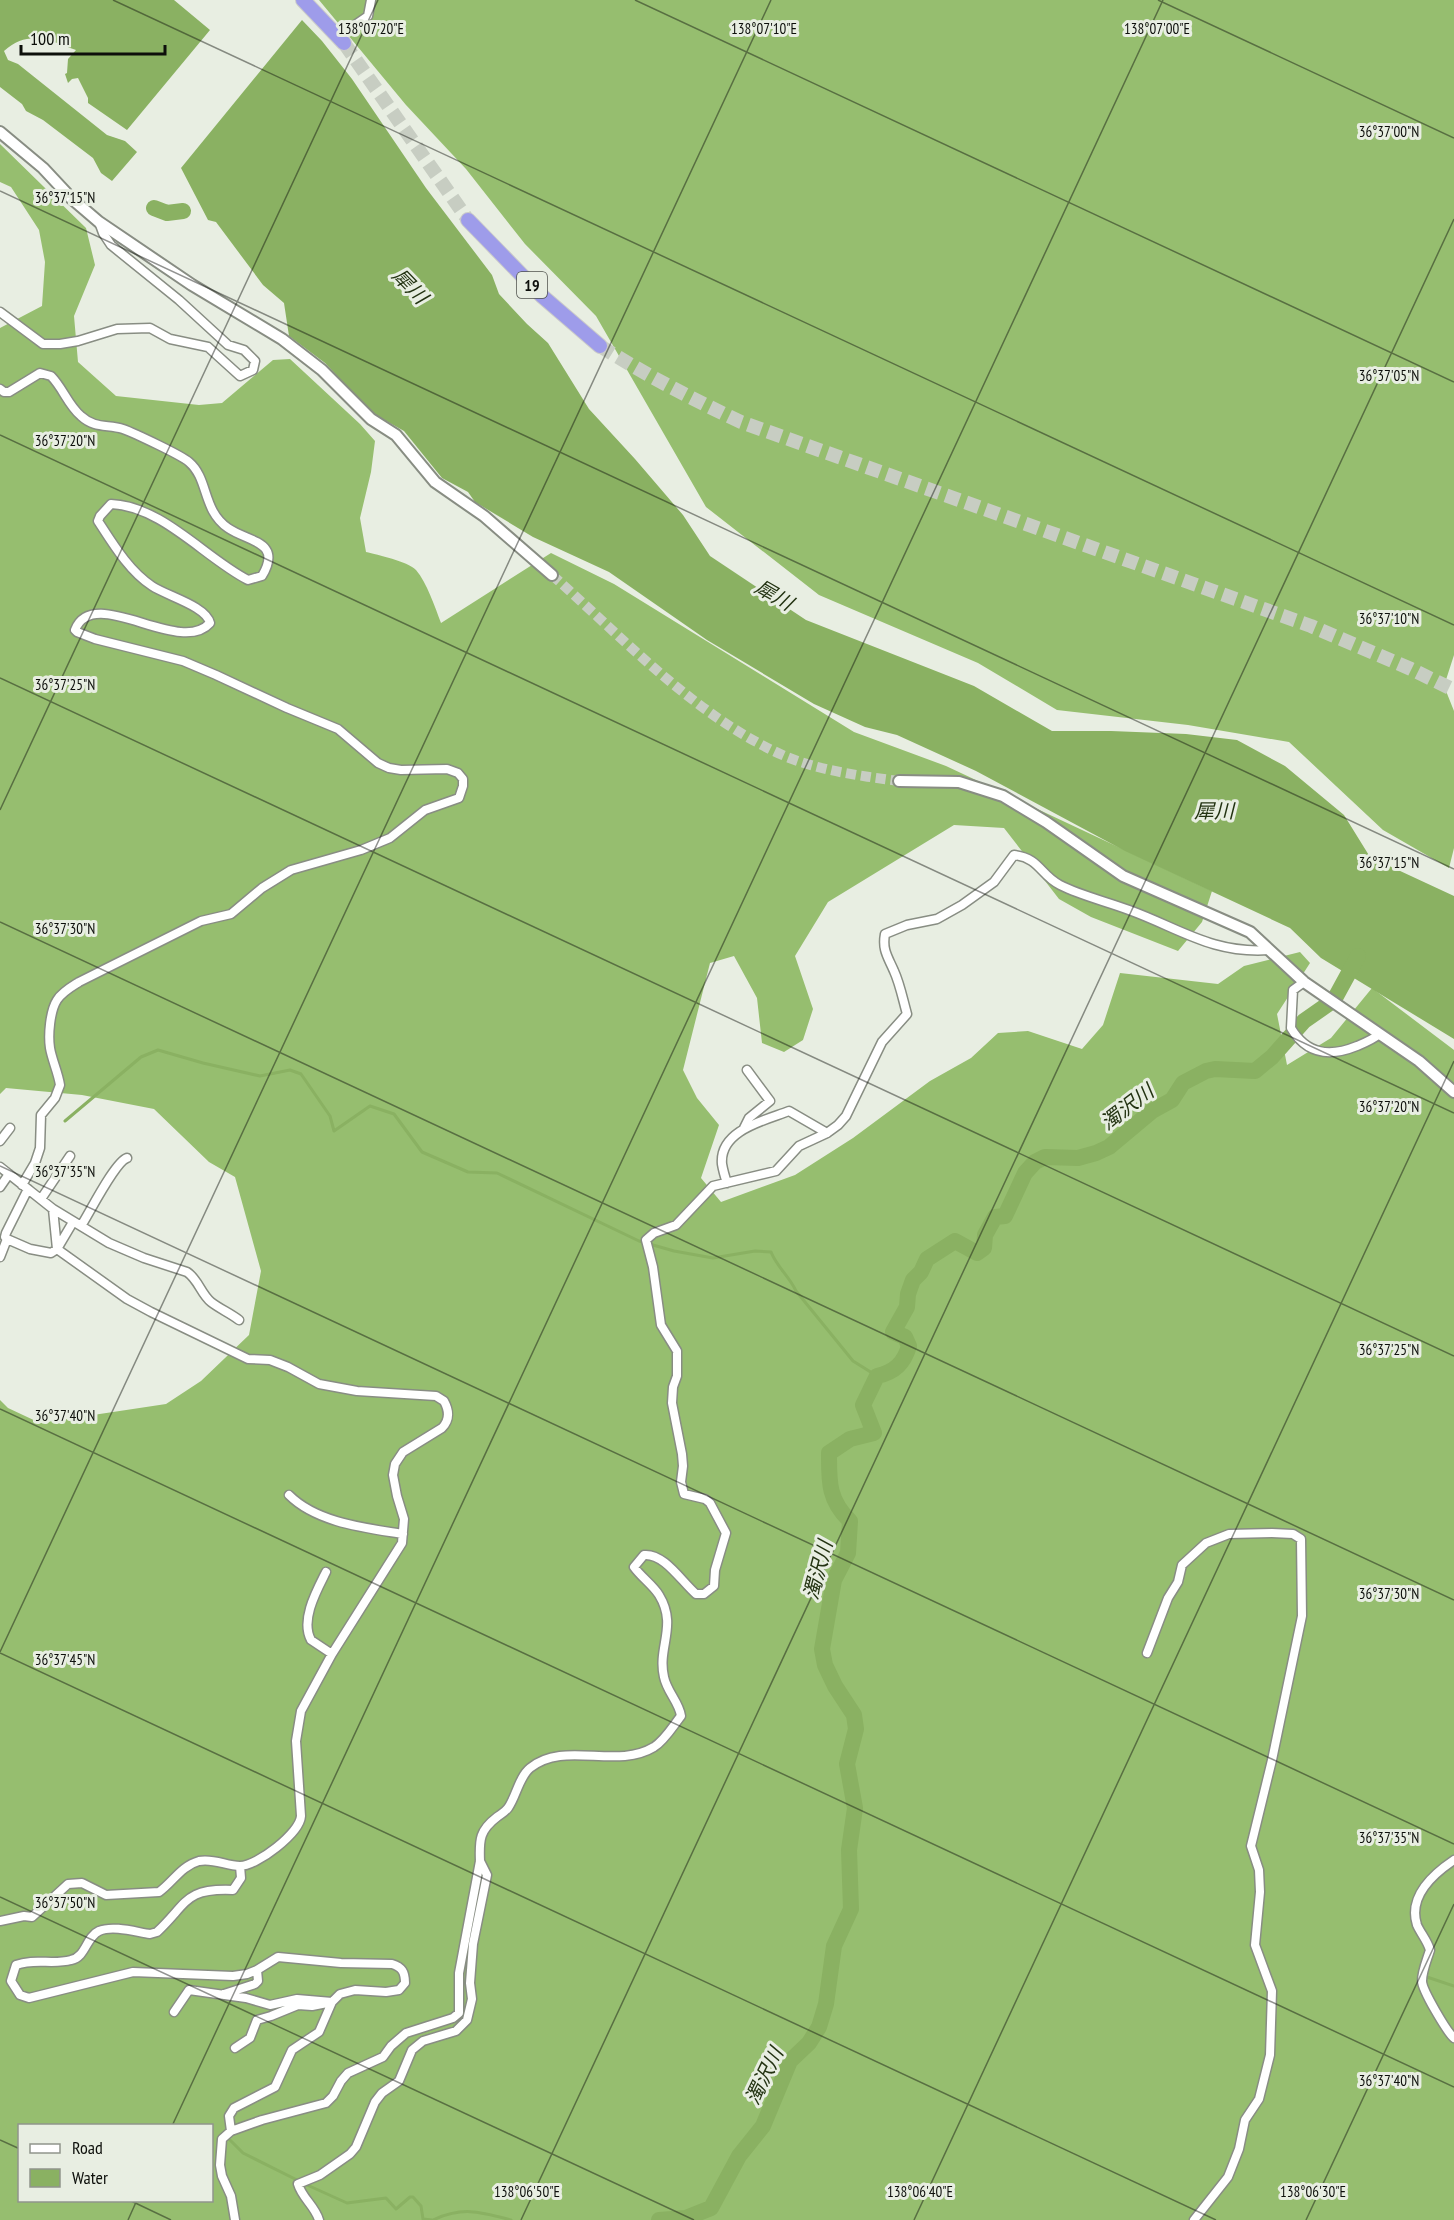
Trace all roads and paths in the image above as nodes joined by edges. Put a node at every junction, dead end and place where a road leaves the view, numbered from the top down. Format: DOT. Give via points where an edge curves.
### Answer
graph roads {
  1 [pos="303,0"];
  2 [pos="371,0"];
  3 [pos="341,39"];
  4 [pos="0,132"];
  5 [pos="468,220"];
  6 [pos="99,222"];
  7 [pos="0,312"];
  8 [pos="600,346"];
  9 [pos="0,389"];
  10 [pos="552,575"];
  11 [pos="899,781"];
  12 [pos="1269,950"];
  13 [pos="1304,982"];
  14 [pos="1378,1035"];
  15 [pos="747,1070"];
  16 [pos="1454,1092"];
  17 [pos="10,1128"];
  18 [pos="744,1128"];
  19 [pos="827,1133"];
  20 [pos="0,1141"];
  21 [pos="70,1156"];
  22 [pos="127,1158"];
  23 [pos="0,1167"];
  24 [pos="9,1174"];
  25 [pos="727,1183"];
  26 [pos="0,1187"];
  27 [pos="25,1187"];
  28 [pos="41,1199"];
  29 [pos="53,1209"];
  30 [pos="73,1222"];
  31 [pos="81,1227"];
  32 [pos="4,1234"];
  33 [pos="57,1249"];
  34 [pos="0,1257"];
  35 [pos="239,1320"];
  36 [pos="289,1495"];
  37 [pos="403,1534"];
  38 [pos="326,1572"];
  39 [pos="1148,1653"];
  40 [pos="332,1654"];
  41 [pos="1454,1860"];
  42 [pos="480,1861"];
  43 [pos="240,1866"];
  44 [pos="0,1921"];
  45 [pos="257,1970"];
  46 [pos="220,1995"];
  47 [pos="332,2002"];
  48 [pos="174,2012"];
  49 [pos="1454,2038"];
  50 [pos="236,2048"];
  51 [pos="231,2131"];
  52 [pos="235,2220"];
  53 [pos="319,2220"];
  54 [pos="1194,2220"];
  1 -- 3 [label="highway"];
  2 -- 3 [label="street" via="368,16"];
  4 -- 6 [label="street"];
  5 -- 8 [label="highway, 19" via="542,296"];
  6 -- 7 [label="street" via="111,245 228,345 244,350 255,361 254,370 240,376 208,347 170,339 150,328 117,329 78,341 43,344"];
  6 -- 10 [label="street" via="282,339 322,370 371,419 396,435 435,482 484,516"];
  9 -- 27 [label="street" via="9,392 40,373 51,375 81,417 98,426 122,428 189,462 200,476 211,510 228,528 262,544 268,555 268,566 262,576 248,580 232,573 174,529 131,507 111,504 98,521 130,567 152,586 205,614 210,623 184,633 114,615 89,615 79,620 77,632 183,661 338,729 378,763 401,770 447,769 463,779 459,798 425,810 390,838 291,870 231,914 201,921 79,981 65,992 53,1009 50,1035 60,1085 42,1115 40,1148"];
  11 -- 12 [label="street" via="958,782 1003,796 1123,876 1250,932"];
  12 -- 13 [label="street"];
  12 -- 19 [label="street" via="1238,949 1189,937 1130,910 1082,896 1055,882 1031,859 1014,855 994,882 962,905 937,919 885,934 885,956 895,971 907,1014 882,1041 846,1116"];
  13 -- 14 [label="street"];
  13 -- 14 [label="street" via="1293,990 1291,1028 1303,1044 1335,1053"];
  14 -- 16 [label="street" via="1419,1061"];
  15 -- 18 [label="street" via="770,1101 748,1118"];
  17 -- 20 [label="street"];
  18 -- 19 [label="street" via="789,1111"];
  18 -- 25 [label="street" via="728,1143 723,1155"];
  19 -- 25 [label="street" via="799,1146 776,1171"];
  21 -- 28 [label="street"];
  22 -- 31 [label="street" via="120,1160"];
  23 -- 24 [label="street"];
  24 -- 26 [label="street"];
  24 -- 27 [label="street"];
  25 -- 42 [label="street" via="713,1186 676,1225 654,1233 646,1242 661,1325 677,1351 672,1403 682,1454 681,1488 684,1494 710,1503 726,1533 714,1586 704,1594 696,1594 656,1556 644,1556 634,1567 660,1595 668,1616 664,1677 681,1716 663,1740 641,1753 604,1758 561,1755 532,1766 507,1810 485,1827 479,1843"];
  27 -- 28 [label="street"];
  27 -- 32 [label="street"];
  28 -- 29 [label="street"];
  29 -- 30 [label="street"];
  29 -- 33 [label="street"];
  30 -- 31 [label="street"];
  30 -- 33 [label="street"];
  31 -- 35 [label="street" via="108,1243 187,1272 209,1301"];
  32 -- 33 [label="street" via="43,1252"];
  32 -- 34 [label="street"];
  33 -- 37 [label="street" via="127,1299 248,1359 270,1360 319,1384 441,1398 448,1409 446,1423 403,1452 395,1464 393,1474 404,1519"];
  36 -- 37 [label="street" via="299,1506 351,1526"];
  37 -- 40 [label="street" via="394,1556"];
  38 -- 40 [label="street" via="315,1595 308,1629 311,1640"];
  39 -- 54 [label="street" via="1182,1564 1206,1543 1229,1534 1293,1534 1301,1539 1302,1616 1251,1846 1260,1892 1255,1945 1272,1991 1270,2055 1259,2099 1245,2120 1228,2177"];
  40 -- 43 [label="street" via="301,1711 297,1727 301,1823 259,1860"];
  41 -- 49 [label="street" via="1427,1882 1414,1908 1416,1922 1430,1950 1422,1986 1446,2031"];
  42 -- 51 [label="street" via="459,1973 459,2013 406,2033 383,2057 348,2073 326,2103"];
  42 -- 53 [label="street" via="487,1875 473,1944 472,1999 467,2020 456,2031 423,2041 412,2050 399,2081 375,2102 356,2147 320,2175 298,2184"];
  43 -- 44 [label="street" via="198,1861 182,1869 159,1892 141,1894 106,1894 82,1883 68,1884 32,1917"];
  43 -- 45 [label="street" via="241,1878 233,1890 211,1889 195,1894 157,1932 100,1930 78,1957 27,1961 16,1965 11,1981 20,1995 29,1998 133,1972 233,1976"];
  45 -- 46 [label="street" via="255,1984"];
  45 -- 47 [label="street" via="273,1959 287,1957 341,1964 392,1964 403,1970 405,1983 399,1990 347,1991"];
  46 -- 47 [label="street" via="270,2005 297,1999"];
  46 -- 48 [label="street" via="189,1990"];
  47 -- 50 [label="street" via="298,2005 262,2017 250,2038"];
  47 -- 51 [label="street" via="319,2032 292,2050 275,2087 234,2109 229,2116"];
  51 -- 52 [label="street" via="222,2139 220,2165"];
}
